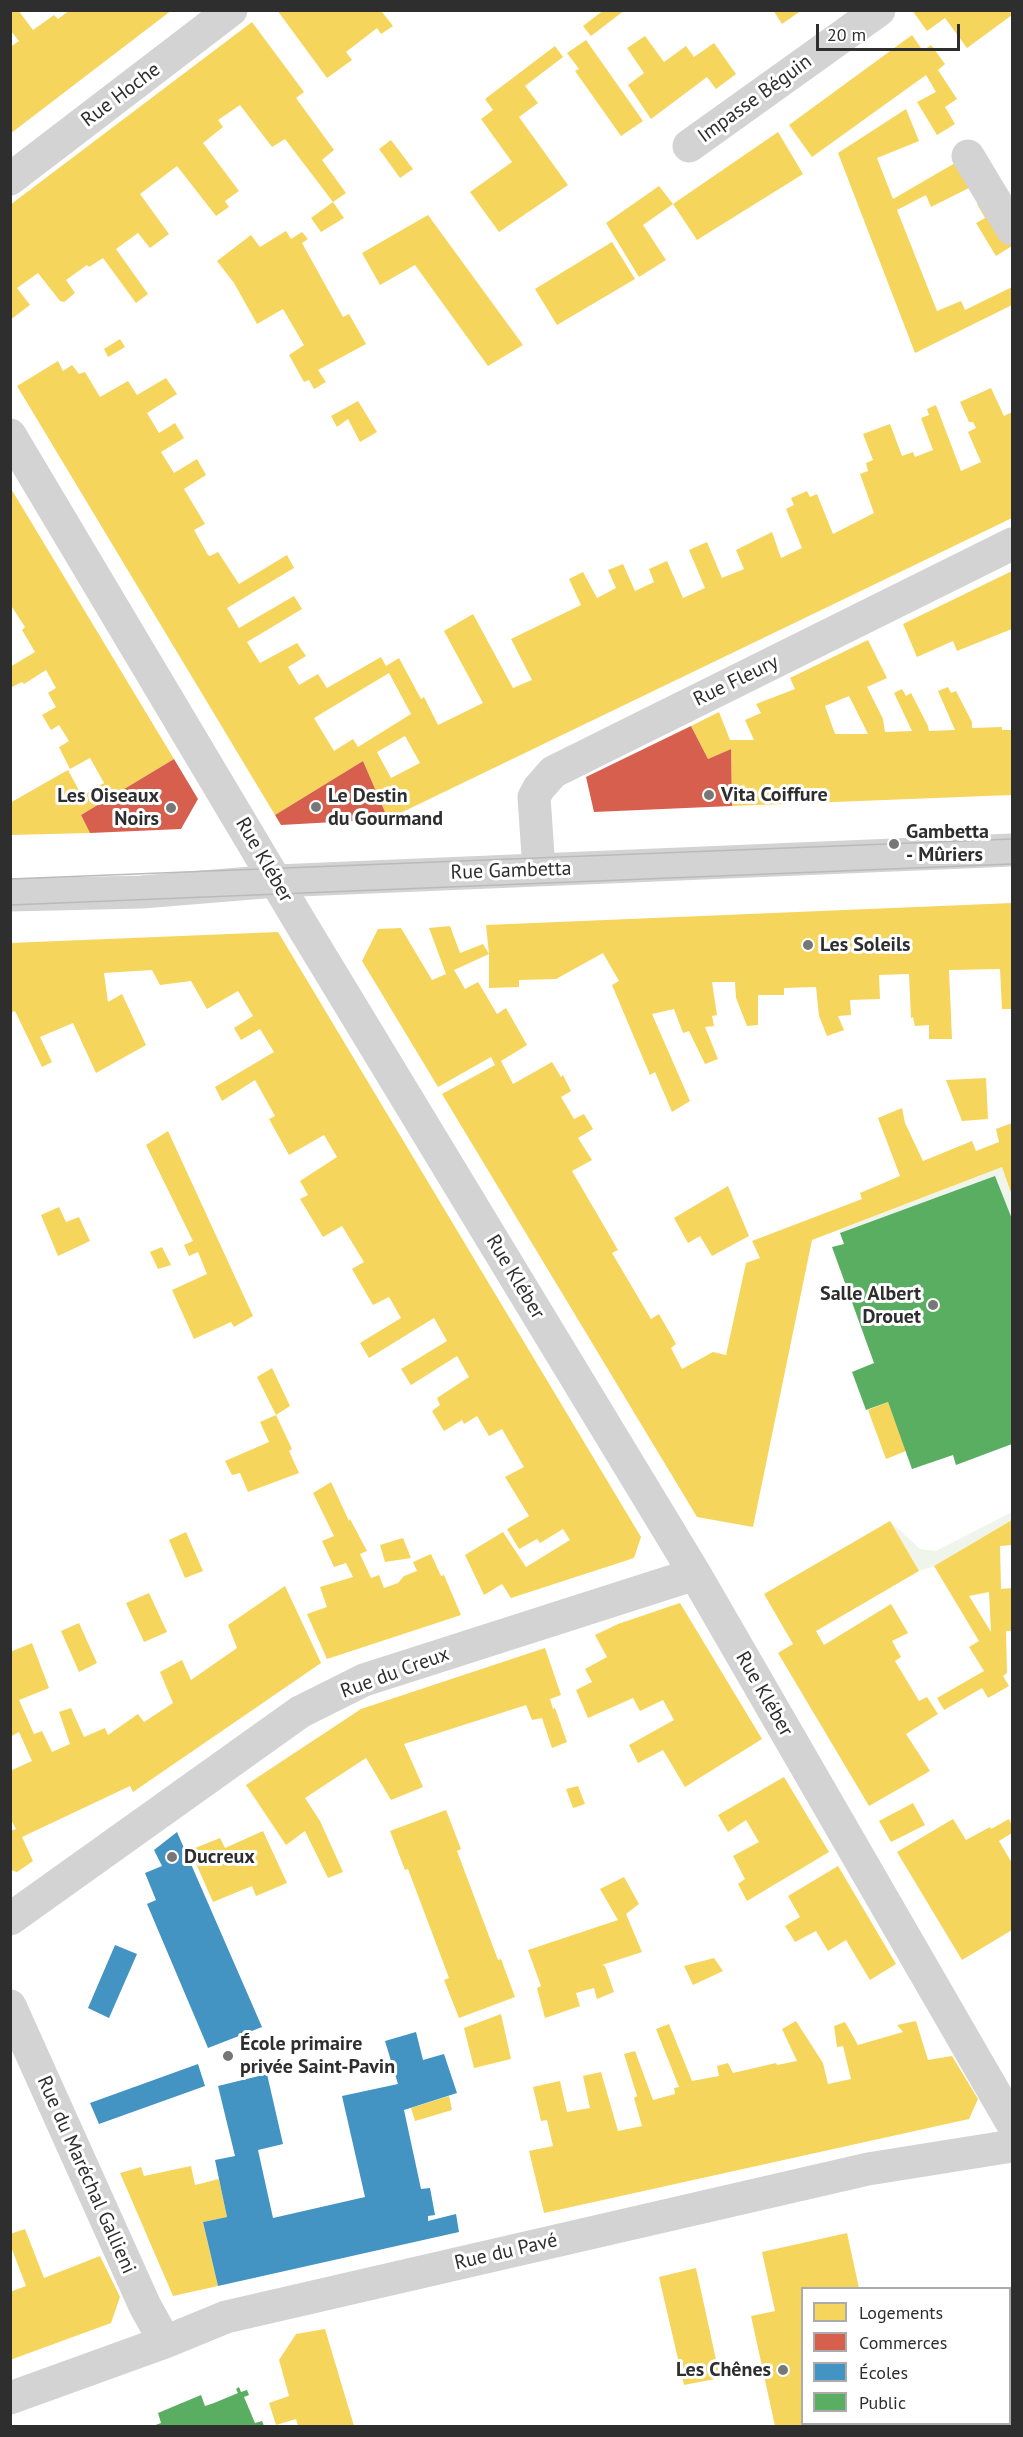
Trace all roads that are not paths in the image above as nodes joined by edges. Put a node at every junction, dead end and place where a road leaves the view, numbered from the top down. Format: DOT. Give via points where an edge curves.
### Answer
graph roads {
  1 [pos="231,10"];
  2 [pos="879,10"];
  3 [pos="689,146"];
  4 [pos="968,156"];
  5 [pos="10,179"];
  6 [pos="1012,229"];
  7 [pos="10,435"];
  8 [pos="1012,544"];
  9 [pos="1012,850"];
  10 [pos="539,870"];
  11 [pos="276,881"];
  12 [pos="10,896"];
  13 [pos="694,1574"];
  14 [pos="10,1919"];
  15 [pos="10,2006"];
  16 [pos="1012,2123"];
  17 [pos="1012,2146"];
  18 [pos="165,2342"];
  19 [pos="10,2398"];
  1 -- 5 [label="street, Rue Hoche"];
  2 -- 3 [label="street, Impasse Béguin"];
  4 -- 6 [label="street"];
  7 -- 11 [label="street, Rue Kléber"];
  8 -- 10 [label="street, Rue Fleury" via="553,772 534,797"];
  9 -- 10 [label="street, Rue Gambetta"];
  10 -- 11 [label="street, Rue Gambetta"];
  11 -- 12 [label="street, Rue Gambetta" via="142,892"];
  11 -- 13 [label="street, Rue Kléber"];
  13 -- 14 [label="street, Rue du Creux" via="364,1680 300,1712"];
  13 -- 16 [label="street, Rue Kléber"];
  15 -- 18 [label="street, Rue du Maréchal Gallieni" via="145,2306"];
  17 -- 18 [label="street, Rue du Pavé" via="868,2169 319,2295 226,2317"];
  18 -- 19 [label="street, Rue du Pavé"];
}
